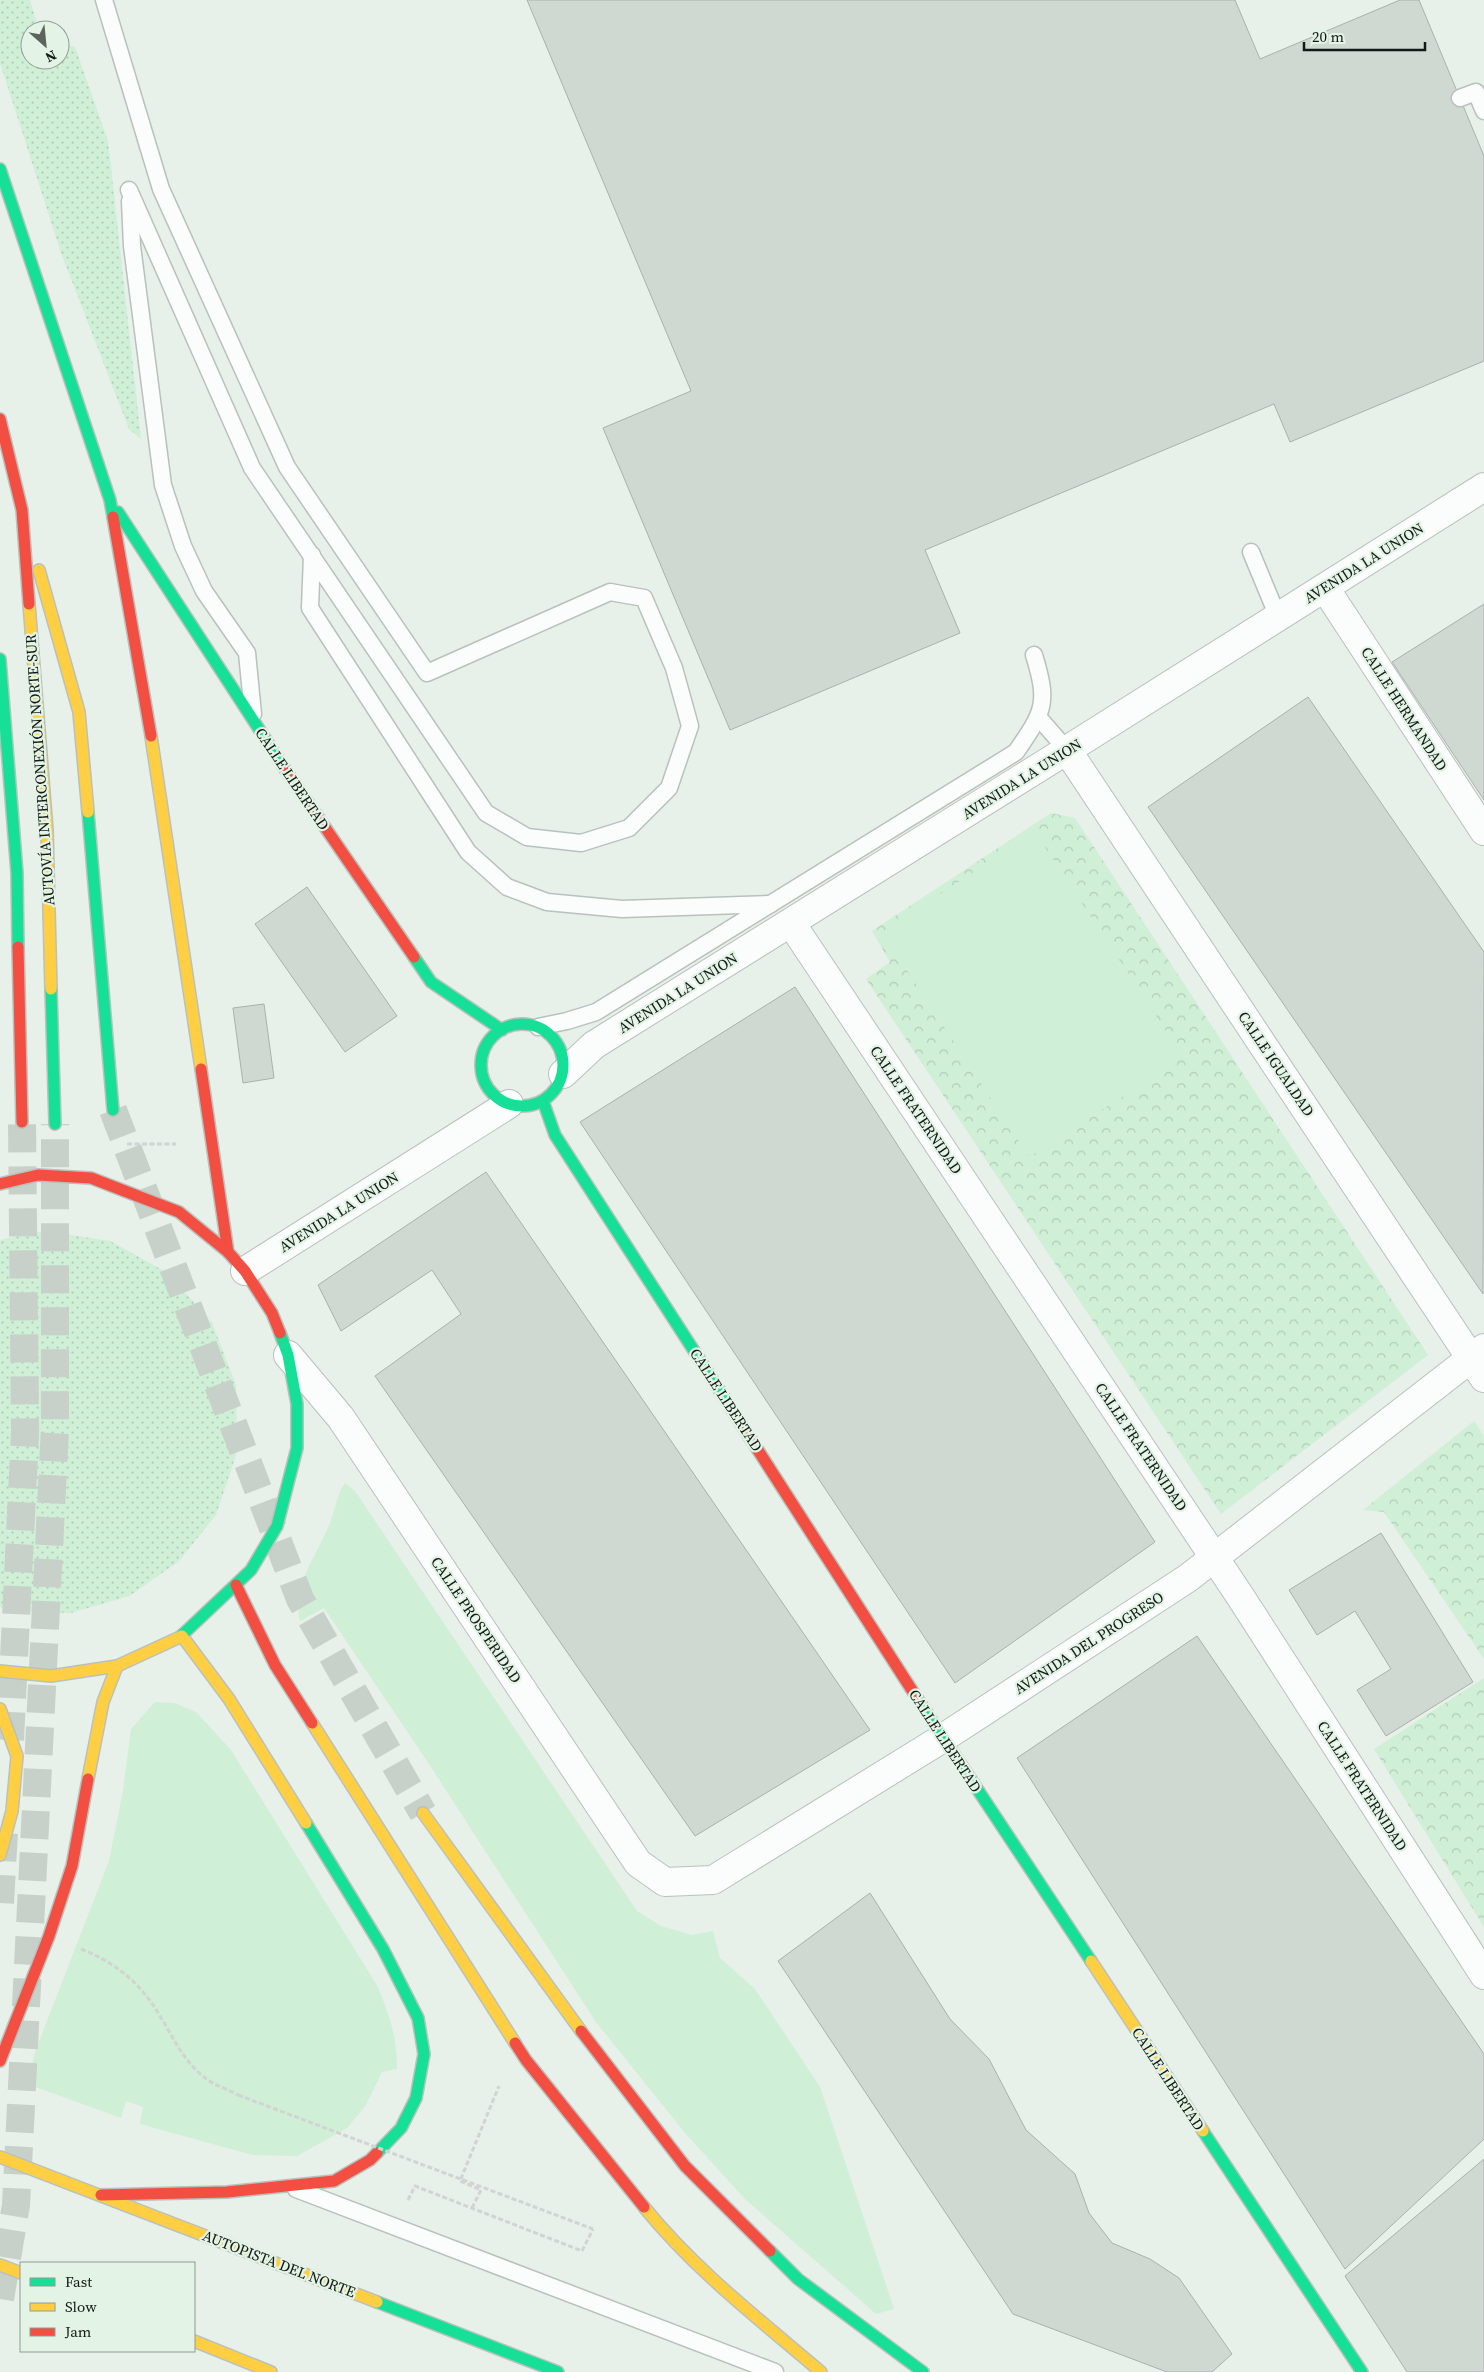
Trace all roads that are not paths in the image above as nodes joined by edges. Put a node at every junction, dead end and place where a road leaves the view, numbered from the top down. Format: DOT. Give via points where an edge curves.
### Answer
graph roads {
  1 [pos="104,0"];
  2 [pos="1460,98"];
  3 [pos="1484,111"];
  4 [pos="0,169"];
  5 [pos="0,419"];
  6 [pos="1484,487"];
  7 [pos="110,500"];
  8 [pos="22,510"];
  9 [pos="1251,552"];
  10 [pos="312,555"];
  11 [pos="1324,588"];
  12 [pos="1278,617"];
  13 [pos="1034,655"];
  14 [pos="0,658"];
  15 [pos="1040,718"];
  16 [pos="254,723"];
  17 [pos="1067,750"];
  18 [pos="1484,831"];
  19 [pos="771,904"];
  20 [pos="791,923"];
  21 [pos="538,1027"];
  22 [pos="502,1030"];
  23 [pos="563,1074"];
  24 [pos="543,1101"];
  25 [pos="509,1104"];
  26 [pos="113,1110"];
  27 [pos="22,1122"];
  28 [pos="55,1124"];
  29 [pos="0,1184"];
  30 [pos="237,1261"];
  31 [pos="288,1355"];
  32 [pos="1480,1362"];
  33 [pos="1214,1558"];
  34 [pos="236,1585"];
  35 [pos="182,1636"];
  36 [pos="117,1666"];
  37 [pos="0,1671"];
  38 [pos="0,1708"];
  39 [pos="943,1738"];
  40 [pos="423,1812"];
  41 [pos="0,1855"];
  42 [pos="665,1882"];
  43 [pos="1484,1975"];
  44 [pos="1,2058"];
  45 [pos="0,2157"];
  46 [pos="289,2186"];
  47 [pos="101,2195"];
  48 [pos="0,2265"];
  49 [pos="0,2271"];
  50 [pos="20,2274"];
  51 [pos="20,2274"];
  52 [pos="195,2341"];
  53 [pos="271,2372"];
  54 [pos="558,2372"];
  55 [pos="775,2372"];
  56 [pos="821,2372"];
  57 [pos="923,2372"];
  58 [pos="1362,2372"];
  1 -- 10 [label="lane" via="161,189 287,467 427,673 610,592 644,598 674,668 690,726 669,788 629,828 581,844 527,837 486,813"];
  2 -- 3 [label="lane" via="1476,92"];
  4 -- 7 [label="main road"];
  5 -- 8 [label="main road, AUTOVÍA INTERCONEXIÓN NORTE-SUR"];
  6 -- 11 [label="street, AVENIDA LA UNION"];
  7 -- 16 [label="main road, CALLE LIBERTAD"];
  7 -- 30 [label="main road" via="146,700"];
  8 -- 26 [label="main road" via="79,712"];
  8 -- 28 [label="main road, AUTOVÍA INTERCONEXIÓN NORTE-SUR" via="46,830"];
  9 -- 12 [label="lane"];
  10 -- 16 [label="lane" via="252,468 129,190 132,246 163,485 183,546 204,591 247,653"];
  10 -- 19 [label="lane" via="310,608 468,852 507,886 547,902 622,908"];
  11 -- 12 [label="street, AVENIDA LA UNION"];
  11 -- 18 [label="street, CALLE HERMANDAD"];
  12 -- 17 [label="street, AVENIDA LA UNION"];
  13 -- 15 [label="lane" via="1044,686"];
  14 -- 27 [label="main road, AUTOVÍA INTERCONEXIÓN NORTE-SUR" via="17,873"];
  15 -- 17 [label="lane"];
  15 -- 19 [label="lane" via="1016,752"];
  16 -- 22 [label="main road, CALLE LIBERTAD" via="431,982"];
  17 -- 20 [label="street, AVENIDA LA UNION"];
  17 -- 32 [label="street, CALLE IGUALDAD"];
  19 -- 21 [label="lane" via="596,1012"];
  20 -- 23 [label="street, AVENIDA LA UNION" via="594,1045"];
  20 -- 33 [label="street, CALLE FRATERNIDAD"];
  21 -- 22 [label="main road" via="525,1024"];
  21 -- 23 [label="main road" via="558,1044 563,1056"];
  22 -- 25 [label="main road" via="488,1042 482,1054 481,1068 492,1094"];
  23 -- 24 [label="main road" via="553,1093"];
  24 -- 25 [label="main road" via="530,1106"];
  24 -- 39 [label="main road, CALLE LIBERTAD" via="554,1134"];
  25 -- 30 [label="street, AVENIDA LA UNION"];
  29 -- 30 [label="main road" via="38,1175 91,1178 179,1212"];
  30 -- 31 [label="main road" via="272,1313"];
  31 -- 34 [label="main road" via="297,1404 297,1448 277,1526 251,1570"];
  31 -- 42 [label="street, CALLE PROSPERIDAD" via="341,1418 638,1863"];
  32 -- 33 [label="street, AVENIDA DEL PROGRESO"];
  33 -- 39 [label="street, AVENIDA DEL PROGRESO"];
  33 -- 43 [label="street, CALLE FRATERNIDAD"];
  34 -- 35 [label="main road"];
  34 -- 56 [label="main road" via="275,1665 526,2060 670,2239"];
  35 -- 36 [label="main road"];
  35 -- 46 [label="main road" via="229,1699 383,1949 418,2018 424,2054 416,2098 401,2128 370,2160 334,2181"];
  36 -- 37 [label="main road" via="51,1676"];
  36 -- 44 [label="main road" via="103,1702 72,1866 49,1936"];
  38 -- 41 [label="main road" via="17,1756 12,1811"];
  39 -- 42 [label="street, AVENIDA DEL PROGRESO" via="713,1880"];
  39 -- 58 [label="main road, CALLE LIBERTAD"];
  40 -- 57 [label="main road" via="586,2038 685,2166 798,2279"];
  45 -- 47 [label="main road, AUTOPISTA DEL NORTE"];
  46 -- 47 [label="main road" via="173,2195"];
  46 -- 55 [label="lane"];
  47 -- 54 [label="main road, AUTOPISTA DEL NORTE"];
  48 -- 50 [label="main road"];
  49 -- 51 [label="main road"];
  52 -- 53 [label="main road"];
}
